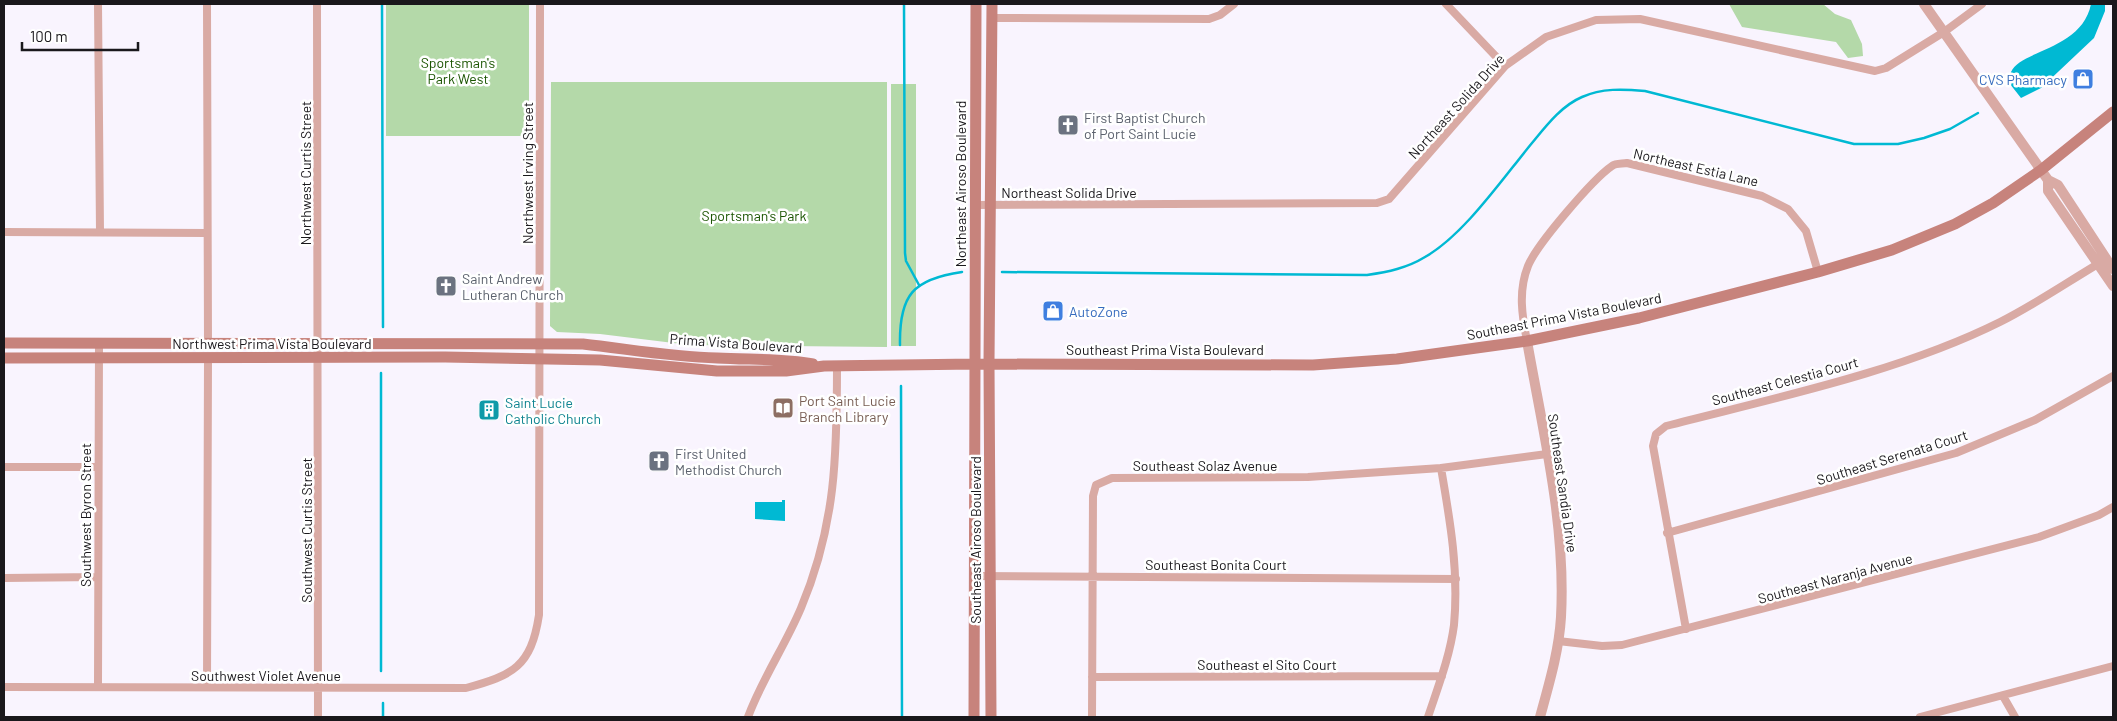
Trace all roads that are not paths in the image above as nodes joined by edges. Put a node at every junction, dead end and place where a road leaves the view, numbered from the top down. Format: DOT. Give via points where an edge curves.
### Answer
graph roads {
  1 [pos="98,4"];
  2 [pos="208,4"];
  3 [pos="318,4"];
  4 [pos="540,4"];
  5 [pos="976,4"];
  6 [pos="992,4"];
  7 [pos="1234,4"];
  8 [pos="1446,4"];
  9 [pos="1924,4"];
  10 [pos="1982,4"];
  11 [pos="992,18"];
  12 [pos="1944,32"];
  13 [pos="1505,66"];
  14 [pos="2113,112"];
  15 [pos="2041,170"];
  16 [pos="2048,180"];
  17 [pos="990,204"];
  18 [pos="975,205"];
  19 [pos="4,232"];
  20 [pos="100,232"];
  21 [pos="207,233"];
  22 [pos="2098,264"];
  23 [pos="2113,268"];
  24 [pos="1818,272"];
  25 [pos="2113,286"];
  26 [pos="1527,341"];
  27 [pos="208,342"];
  28 [pos="4,343"];
  29 [pos="99,343"];
  30 [pos="318,343"];
  31 [pos="540,343"];
  32 [pos="4,358"];
  33 [pos="98,358"];
  34 [pos="318,358"];
  35 [pos="208,359"];
  36 [pos="540,359"];
  37 [pos="989,363"];
  38 [pos="975,364"];
  39 [pos="824,366"];
  40 [pos="837,366"];
  41 [pos="2113,376"];
  42 [pos="1547,454"];
  43 [pos="4,467"];
  44 [pos="97,467"];
  45 [pos="1441,468"];
  46 [pos="2113,507"];
  47 [pos="1668,533"];
  48 [pos="975,576"];
  49 [pos="1092,576"];
  50 [pos="990,577"];
  51 [pos="4,578"];
  52 [pos="98,578"];
  53 [pos="1456,579"];
  54 [pos="1686,630"];
  55 [pos="1558,641"];
  56 [pos="521,663"];
  57 [pos="2113,666"];
  58 [pos="1442,676"];
  59 [pos="1092,677"];
  60 [pos="4,687"];
  61 [pos="98,687"];
  62 [pos="207,687"];
  63 [pos="318,688"];
  64 [pos="2003,696"];
  65 [pos="318,717"];
  66 [pos="748,717"];
  67 [pos="974,717"];
  68 [pos="991,717"];
  69 [pos="1092,717"];
  70 [pos="1428,717"];
  71 [pos="1540,717"];
  72 [pos="1920,717"];
  73 [pos="2015,717"];
  1 -- 20 [label="street"];
  2 -- 21 [label="street"];
  3 -- 30 [label="street, Northwest Curtis Street"];
  4 -- 31 [label="street, Northwest Irving Street"];
  5 -- 18 [label="main road, Northeast Airoso Boulevard"];
  6 -- 11 [label="main road"];
  7 -- 11 [label="street" via="1209,19"];
  8 -- 13 [label="street"];
  9 -- 12 [label="street"];
  10 -- 12 [label="street, Northeast Solida Drive"];
  11 -- 17 [label="main road"];
  12 -- 13 [label="street, Northeast Solida Drive" via="1886,68 1875,71 1640,19 1596,20 1546,37"];
  12 -- 15 [label="street"];
  13 -- 17 [label="street, Northeast Solida Drive" via="1389,199 1377,203"];
  14 -- 15 [label="main road, Southeast Prima Vista Boulevard"];
  15 -- 16 [label="street"];
  15 -- 24 [label="main road, Southeast Prima Vista Boulevard" via="1955,224 1892,250"];
  16 -- 22 [label="street" via="2048,191"];
  16 -- 23 [label="street" via="2058,185"];
  17 -- 18 [label="street, Northeast Solida Drive"];
  17 -- 37 [label="main road"];
  18 -- 38 [label="main road, Northeast Airoso Boulevard"];
  19 -- 20 [label="street"];
  20 -- 21 [label="street"];
  21 -- 27 [label="street"];
  22 -- 25 [label="street"];
  22 -- 47 [label="street, Southeast Celestia Court" via="2000,322 1925,354 1831,383 1666,426 1656,434 1653,446"];
  24 -- 26 [label="main road, Southeast Prima Vista Boulevard" via="1639,318"];
  24 -- 26 [label="street, Northeast Estia Lane" via="1806,231 1788,209 1762,196 1627,163 1614,164 1538,247 1528,266 1521,310"];
  26 -- 37 [label="main road, Southeast Prima Vista Boulevard" via="1397,359 1313,365"];
  26 -- 42 [label="street, Southeast Sandia Drive"];
  27 -- 29 [label="main road, Northwest Prima Vista Boulevard"];
  27 -- 30 [label="main road, Northwest Prima Vista Boulevard"];
  28 -- 29 [label="main road, Northwest Prima Vista Boulevard"];
  29 -- 33 [label="street, Southwest Byron Street"];
  30 -- 31 [label="main road, Northwest Prima Vista Boulevard"];
  30 -- 34 [label="street, Southwest Curtis Street"];
  31 -- 36 [label="street, Northwest Irving Street"];
  31 -- 39 [label="main road, Prima Vista Boulevard" via="583,344 715,358 787,359"];
  32 -- 33 [label="main road, Northwest Prima Vista Boulevard"];
  33 -- 35 [label="main road, Northwest Prima Vista Boulevard"];
  33 -- 44 [label="street, Southwest Byron Street"];
  34 -- 35 [label="main road, Northwest Prima Vista Boulevard"];
  34 -- 36 [label="main road, Northwest Prima Vista Boulevard"];
  34 -- 63 [label="street, Southwest Curtis Street"];
  35 -- 62 [label="street"];
  36 -- 39 [label="main road, Prima Vista Boulevard" via="600,360 705,371 786,371"];
  36 -- 56 [label="street, Northwest Irving Street" via="539,615 534,643"];
  37 -- 38 [label="main road, Southeast Prima Vista Boulevard"];
  37 -- 50 [label="main road, Southeast Airoso Boulevard"];
  38 -- 40 [label="main road, Southeast Prima Vista Boulevard"];
  38 -- 48 [label="main road, Southeast Airoso Boulevard"];
  39 -- 40 [label="main road, Southeast Prima Vista Boulevard"];
  40 -- 66 [label="street" via="834,482 823,544 801,609"];
  41 -- 47 [label="street, Southeast Serenata Court" via="2035,420 1956,453"];
  42 -- 45 [label="street, Southeast Solaz Avenue"];
  42 -- 55 [label="street, Southeast Sandia Drive" via="1562,582"];
  43 -- 44 [label="street"];
  44 -- 52 [label="street, Southwest Byron Street"];
  45 -- 49 [label="street, Southeast Solaz Avenue" via="1308,477 1112,478 1096,485 1092,496"];
  45 -- 53 [label="street" via="1453,534"];
  46 -- 54 [label="street, Southeast Naranja Avenue" via="2038,537"];
  47 -- 54 [label="street, Southeast Celestia Court"];
  48 -- 50 [label="street, Southeast Bonita Court"];
  48 -- 67 [label="main road, Southeast Airoso Boulevard"];
  49 -- 50 [label="street, Southeast Bonita Court"];
  49 -- 53 [label="street, Southeast Bonita Court"];
  49 -- 59 [label="street, Southeast Solaz Avenue"];
  50 -- 68 [label="main road, Southeast Airoso Boulevard"];
  51 -- 52 [label="street"];
  52 -- 61 [label="street, Southwest Byron Street"];
  53 -- 58 [label="street" via="1454,626"];
  54 -- 55 [label="street, Southeast Naranja Avenue" via="1622,645"];
  55 -- 71 [label="street, Southeast Sandia Drive"];
  56 -- 63 [label="street, Southwest Violet Avenue" via="502,678 466,688"];
  57 -- 64 [label="street"];
  58 -- 59 [label="street, Southeast el Sito Court"];
  58 -- 70 [label="street"];
  59 -- 69 [label="street, Southeast Solaz Avenue"];
  60 -- 61 [label="street, Southwest Violet Avenue"];
  61 -- 62 [label="street, Southwest Violet Avenue"];
  62 -- 63 [label="street, Southwest Violet Avenue"];
  63 -- 65 [label="street, Southwest Curtis Street"];
  64 -- 72 [label="street"];
  64 -- 73 [label="street"];
}
